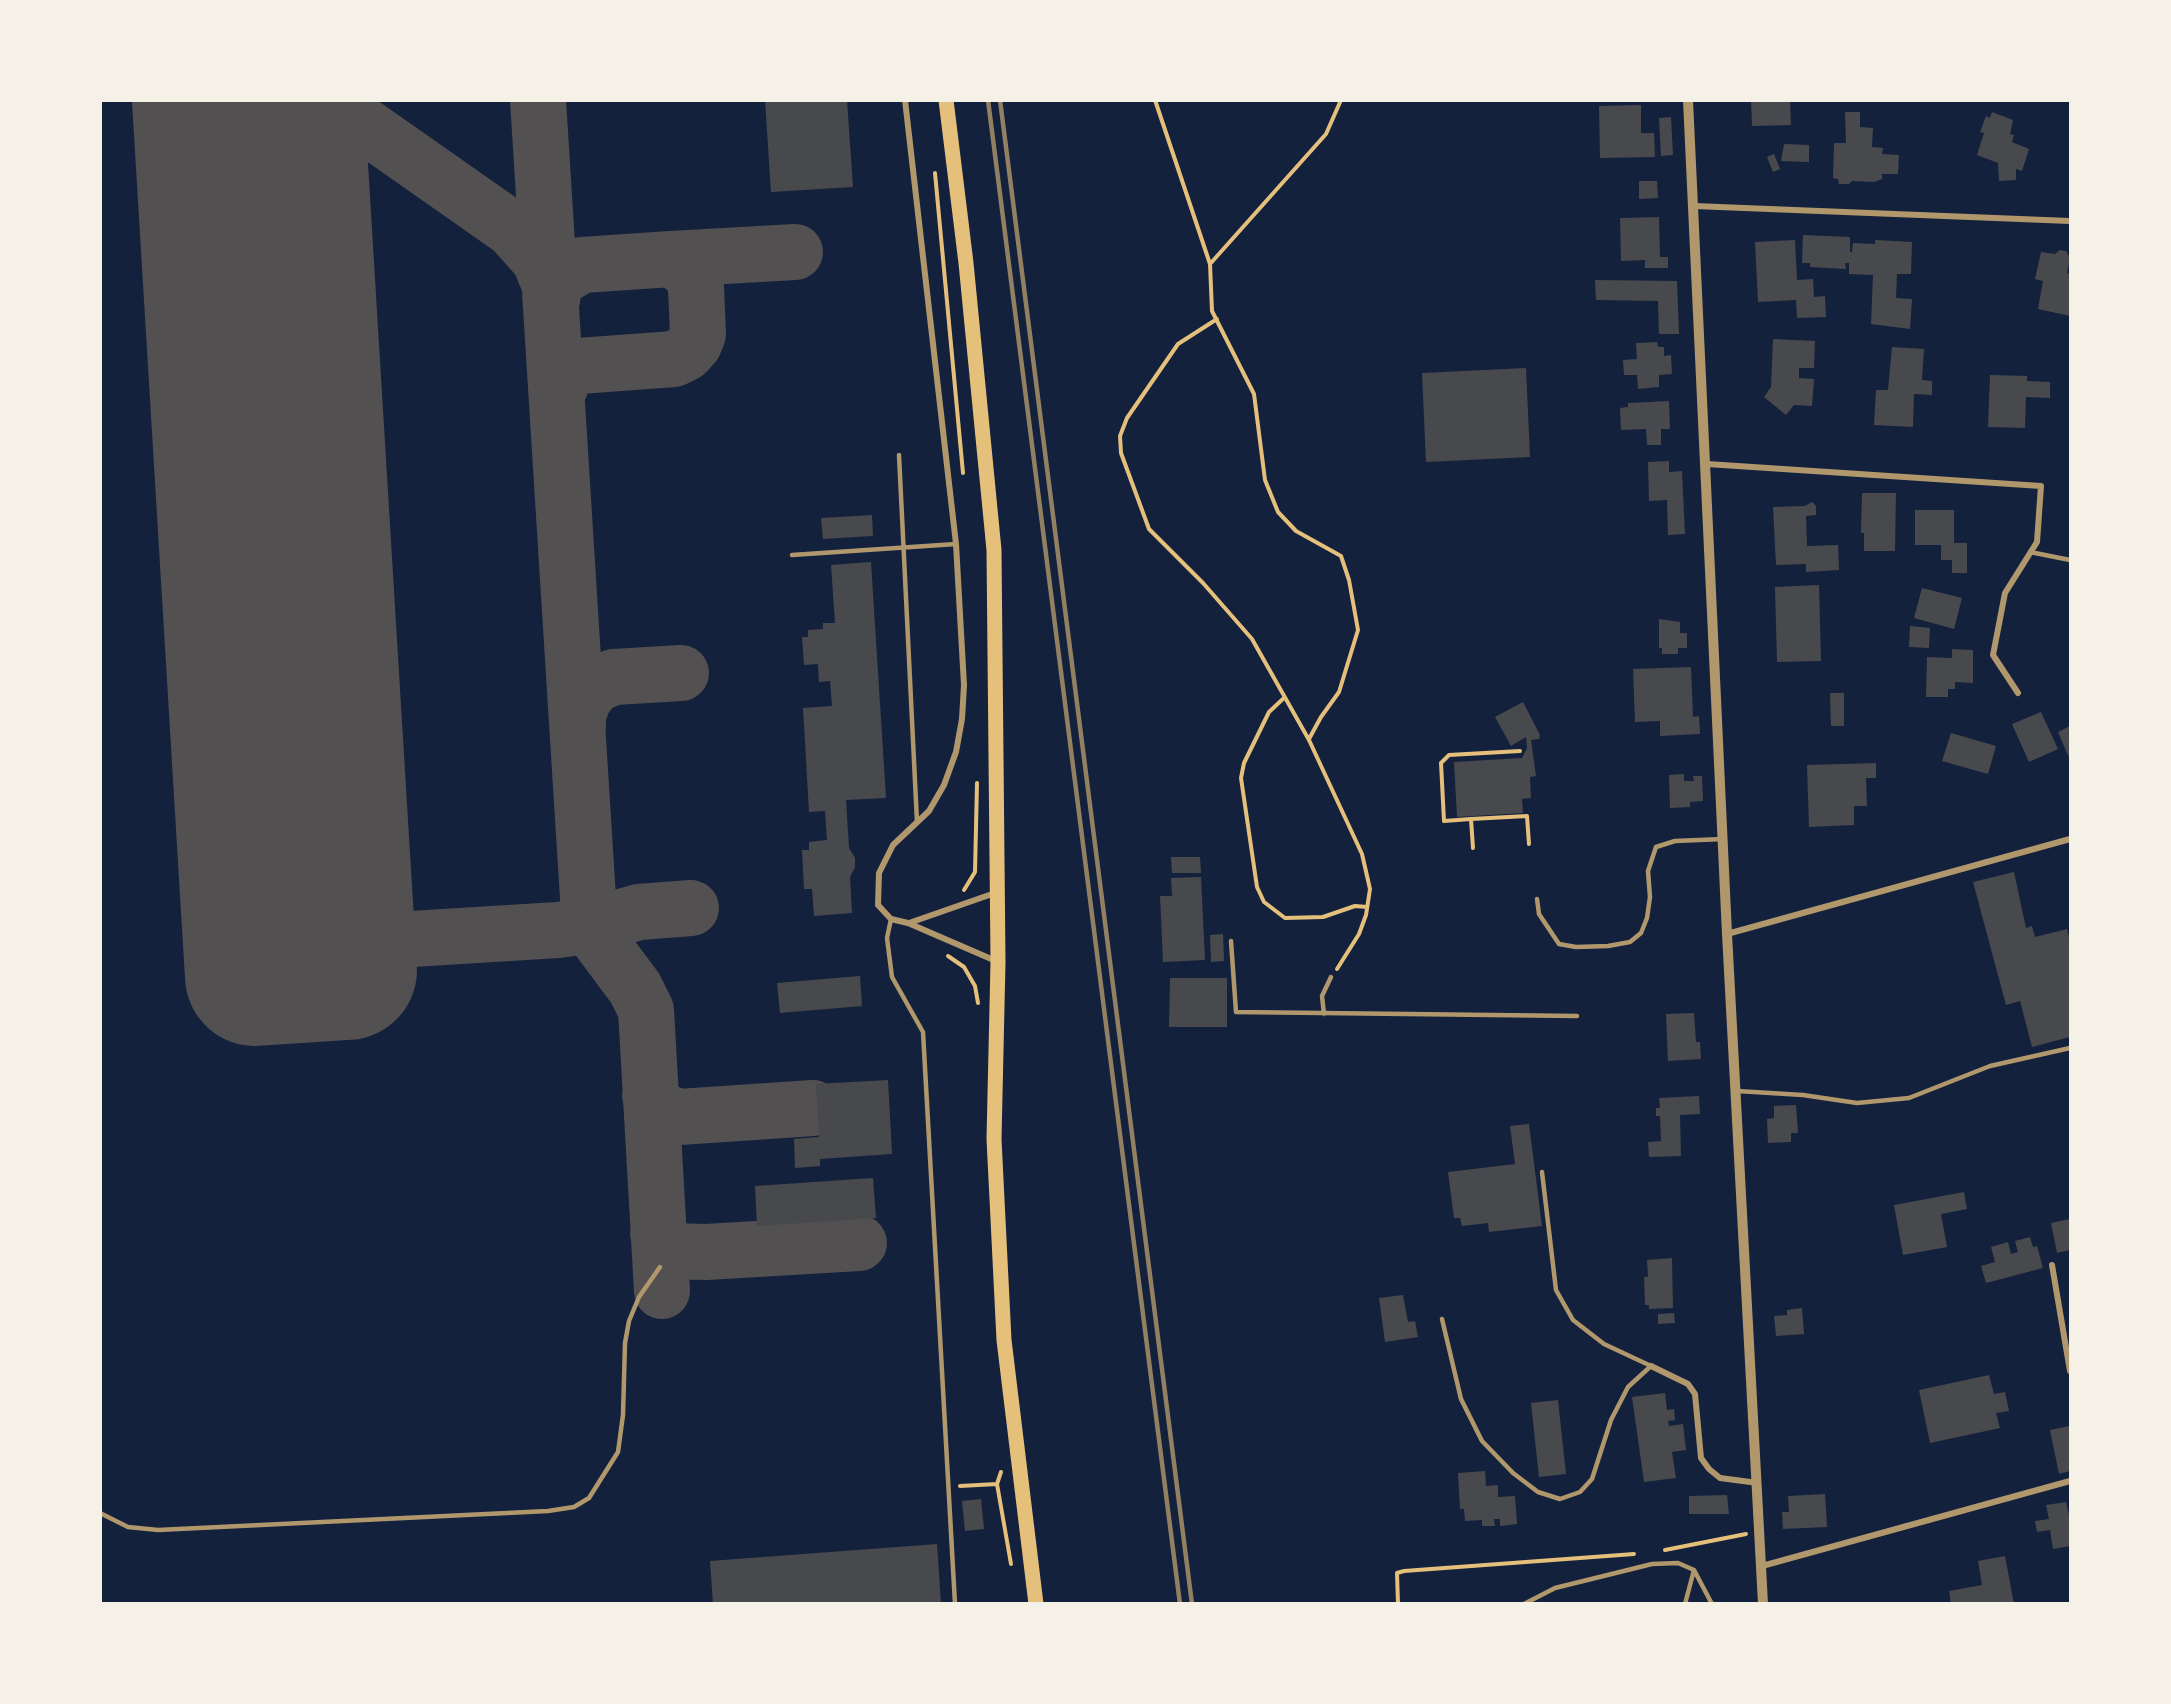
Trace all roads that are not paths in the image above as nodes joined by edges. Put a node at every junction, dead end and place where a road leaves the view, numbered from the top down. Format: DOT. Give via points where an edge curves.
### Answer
graph roads {
  1 [pos="905,100"];
  2 [pos="946,100"];
  3 [pos="1688,100"];
  4 [pos="1694,206"];
  5 [pos="2070,221"];
  6 [pos="899,455"];
  7 [pos="1707,464"];
  8 [pos="956,544"];
  9 [pos="903,547"];
  10 [pos="2030,552"];
  11 [pos="792,555"];
  12 [pos="2070,560"];
  13 [pos="2018,693"];
  14 [pos="917,822"];
  15 [pos="2070,838"];
  16 [pos="1723,839"];
  17 [pos="998,892"];
  18 [pos="1537,899"];
  19 [pos="891,919"];
  20 [pos="908,923"];
  21 [pos="1727,934"];
  22 [pos="1231,941"];
  23 [pos="998,962"];
  24 [pos="1331,977"];
  25 [pos="1324,1014"];
  26 [pos="1577,1016"];
  27 [pos="2070,1048"];
  28 [pos="1737,1091"];
  29 [pos="1542,1172"];
  30 [pos="2052,1265"];
  31 [pos="660,1268"];
  32 [pos="1442,1319"];
  33 [pos="1651,1366"];
  34 [pos="2070,1371"];
  35 [pos="2070,1481"];
  36 [pos="1758,1487"];
  37 [pos="100,1514"];
  38 [pos="1762,1566"];
  39 [pos="1694,1570"];
  40 [pos="955,1604"];
  41 [pos="1035,1604"];
  42 [pos="1524,1604"];
  43 [pos="1685,1604"];
  44 [pos="1712,1604"];
  45 [pos="1763,1604"];
  1 -- 8 [label="street"];
  2 -- 17 [label="main road" via="994,550"];
  3 -- 4 [label="street"];
  4 -- 5 [label="street"];
  4 -- 7 [label="street"];
  6 -- 9 [label="lane"];
  7 -- 10 [label="street" via="2041,486 2037,542"];
  7 -- 16 [label="street"];
  8 -- 9 [label="lane"];
  8 -- 14 [label="street" via="964,685 962,719 944,785 929,811"];
  9 -- 11 [label="lane"];
  9 -- 14 [label="lane"];
  10 -- 12 [label="lane"];
  10 -- 13 [label="street" via="2005,593 1993,655"];
  14 -- 19 [label="street" via="893,845 879,873 878,905"];
  15 -- 21 [label="street"];
  16 -- 18 [label="lane" via="1675,841 1656,847 1648,871 1647,918 1641,933 1630,942 1587,947 1559,944 1539,914"];
  16 -- 21 [label="street"];
  17 -- 20 [label="street"];
  17 -- 23 [label="main road"];
  19 -- 20 [label="street"];
  19 -- 40 [label="lane" via="887,938 892,977 922,1032"];
  20 -- 23 [label="street"];
  21 -- 28 [label="street"];
  22 -- 25 [label="lane" via="1236,1012"];
  23 -- 41 [label="main road" via="994,1139 1004,1340"];
  24 -- 25 [label="lane" via="1322,996"];
  25 -- 26 [label="lane"];
  27 -- 28 [label="lane" via="1990,1066 1909,1098 1857,1103"];
  28 -- 36 [label="street"];
  29 -- 33 [label="lane" via="1556,1290 1574,1320 1604,1344"];
  30 -- 34 [label="street"];
  31 -- 37 [label="lane" via="629,1321 618,1452 589,1498 574,1507 158,1530 128,1527"];
  32 -- 33 [label="lane" via="1461,1399 1482,1441 1513,1473 1539,1491 1560,1499 1580,1492 1592,1479 1611,1420 1628,1387"];
  33 -- 36 [label="street" via="1683,1380 1695,1394 1701,1458 1709,1469 1720,1478"];
  35 -- 38 [label="street"];
  36 -- 38 [label="street"];
  38 -- 45 [label="street"];
  39 -- 42 [label="lane" via="1678,1563 1652,1564 1555,1588"];
  39 -- 43 [label="lane"];
  39 -- 44 [label="lane"];
}
